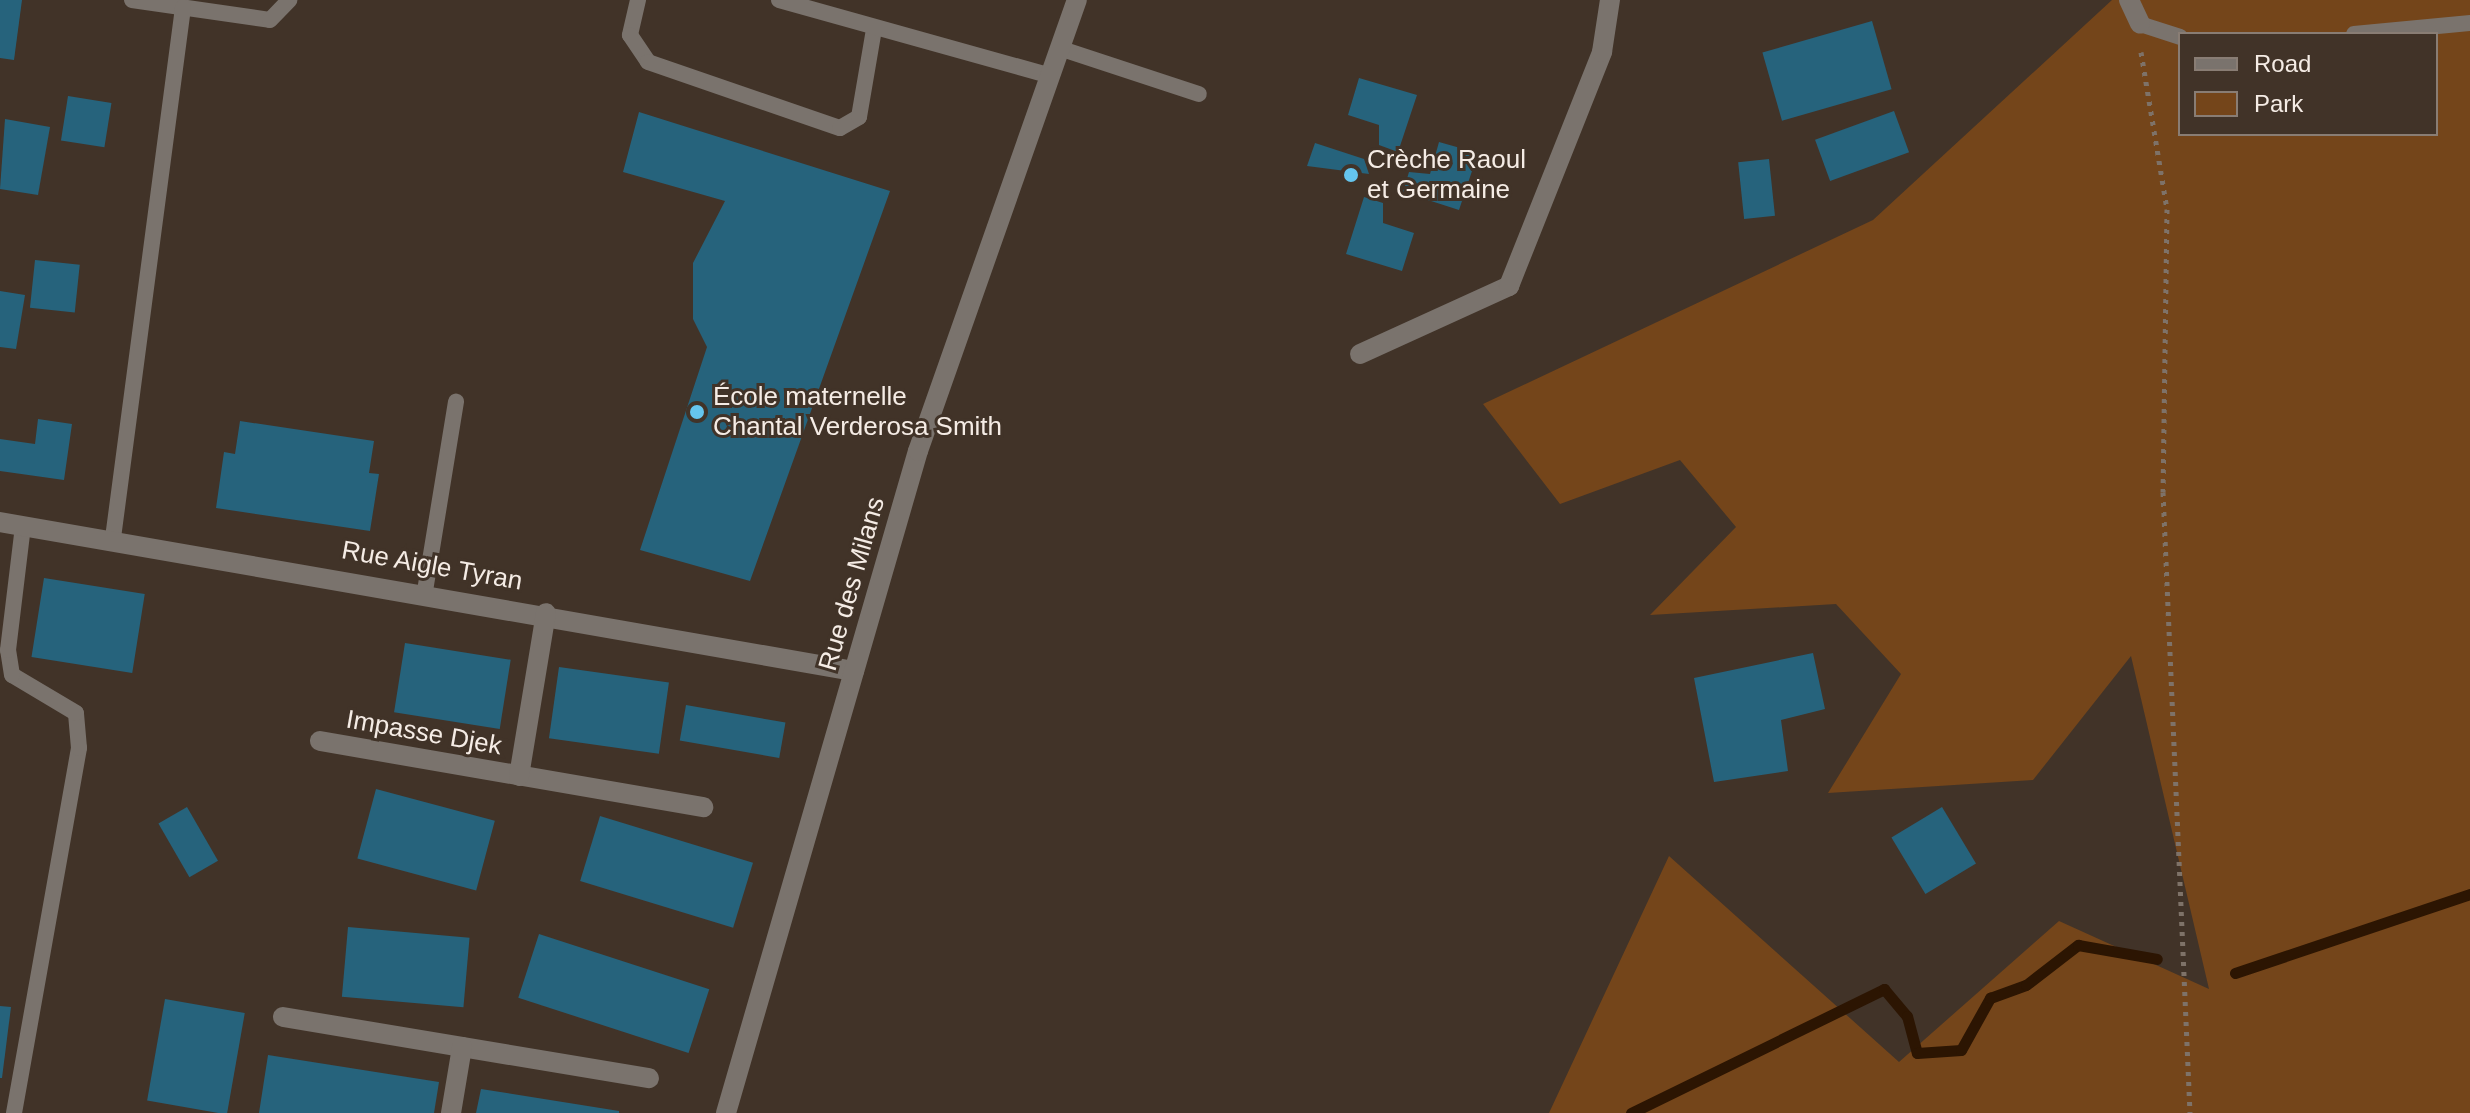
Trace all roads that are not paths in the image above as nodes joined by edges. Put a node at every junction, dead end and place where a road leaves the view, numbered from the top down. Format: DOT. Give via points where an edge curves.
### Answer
graph roads {
  1 [pos="132,0"];
  2 [pos="289,0"];
  3 [pos="638,0"];
  4 [pos="779,0"];
  5 [pos="1077,0"];
  6 [pos="1610,0"];
  7 [pos="2129,0"];
  8 [pos="183,8"];
  9 [pos="2470,23"];
  10 [pos="2140,24"];
  11 [pos="874,29"];
  12 [pos="2375,32"];
  13 [pos="2178,36"];
  14 [pos="1062,49"];
  15 [pos="1047,75"];
  16 [pos="1199,94"];
  17 [pos="1360,354"];
  18 [pos="456,402"];
  19 [pos="0,522"];
  20 [pos="23,526"];
  21 [pos="113,538"];
  22 [pos="425,591"];
  23 [pos="546,613"];
  24 [pos="854,671"];
  25 [pos="320,741"];
  26 [pos="519,776"];
  27 [pos="703,807"];
  28 [pos="283,1017"];
  29 [pos="462,1047"];
  30 [pos="649,1078"];
  31 [pos="14,1113"];
  32 [pos="451,1113"];
  33 [pos="726,1113"];
  1 -- 8 [label="lane"];
  2 -- 8 [label="lane" via="270,20"];
  3 -- 11 [label="lane" via="630,35 648,62 840,128 859,117"];
  4 -- 11 [label="lane"];
  5 -- 14 [label="street, Rue des Milans"];
  6 -- 17 [label="street" via="1602,52 1509,286"];
  7 -- 10 [label="street"];
  8 -- 21 [label="lane"];
  9 -- 12 [label="lane"];
  10 -- 13 [label="lane"];
  11 -- 15 [label="lane"];
  14 -- 15 [label="street, Rue des Milans"];
  14 -- 16 [label="lane"];
  15 -- 24 [label="street, Rue des Milans" via="918,451"];
  18 -- 22 [label="lane"];
  19 -- 20 [label="street, Rue Aigle Tyran"];
  20 -- 21 [label="street, Rue Aigle Tyran"];
  20 -- 31 [label="lane" via="8,650 12,675 76,713 79,748"];
  21 -- 22 [label="street, Rue Aigle Tyran"];
  22 -- 23 [label="street, Rue Aigle Tyran"];
  23 -- 24 [label="street, Rue Aigle Tyran"];
  23 -- 26 [label="street, Impasse Djek"];
  24 -- 33 [label="street, Rue des Milans"];
  25 -- 26 [label="street, Impasse Djek"];
  26 -- 27 [label="street, Impasse Djek"];
  28 -- 29 [label="street"];
  29 -- 30 [label="street"];
  29 -- 32 [label="street"];
}
